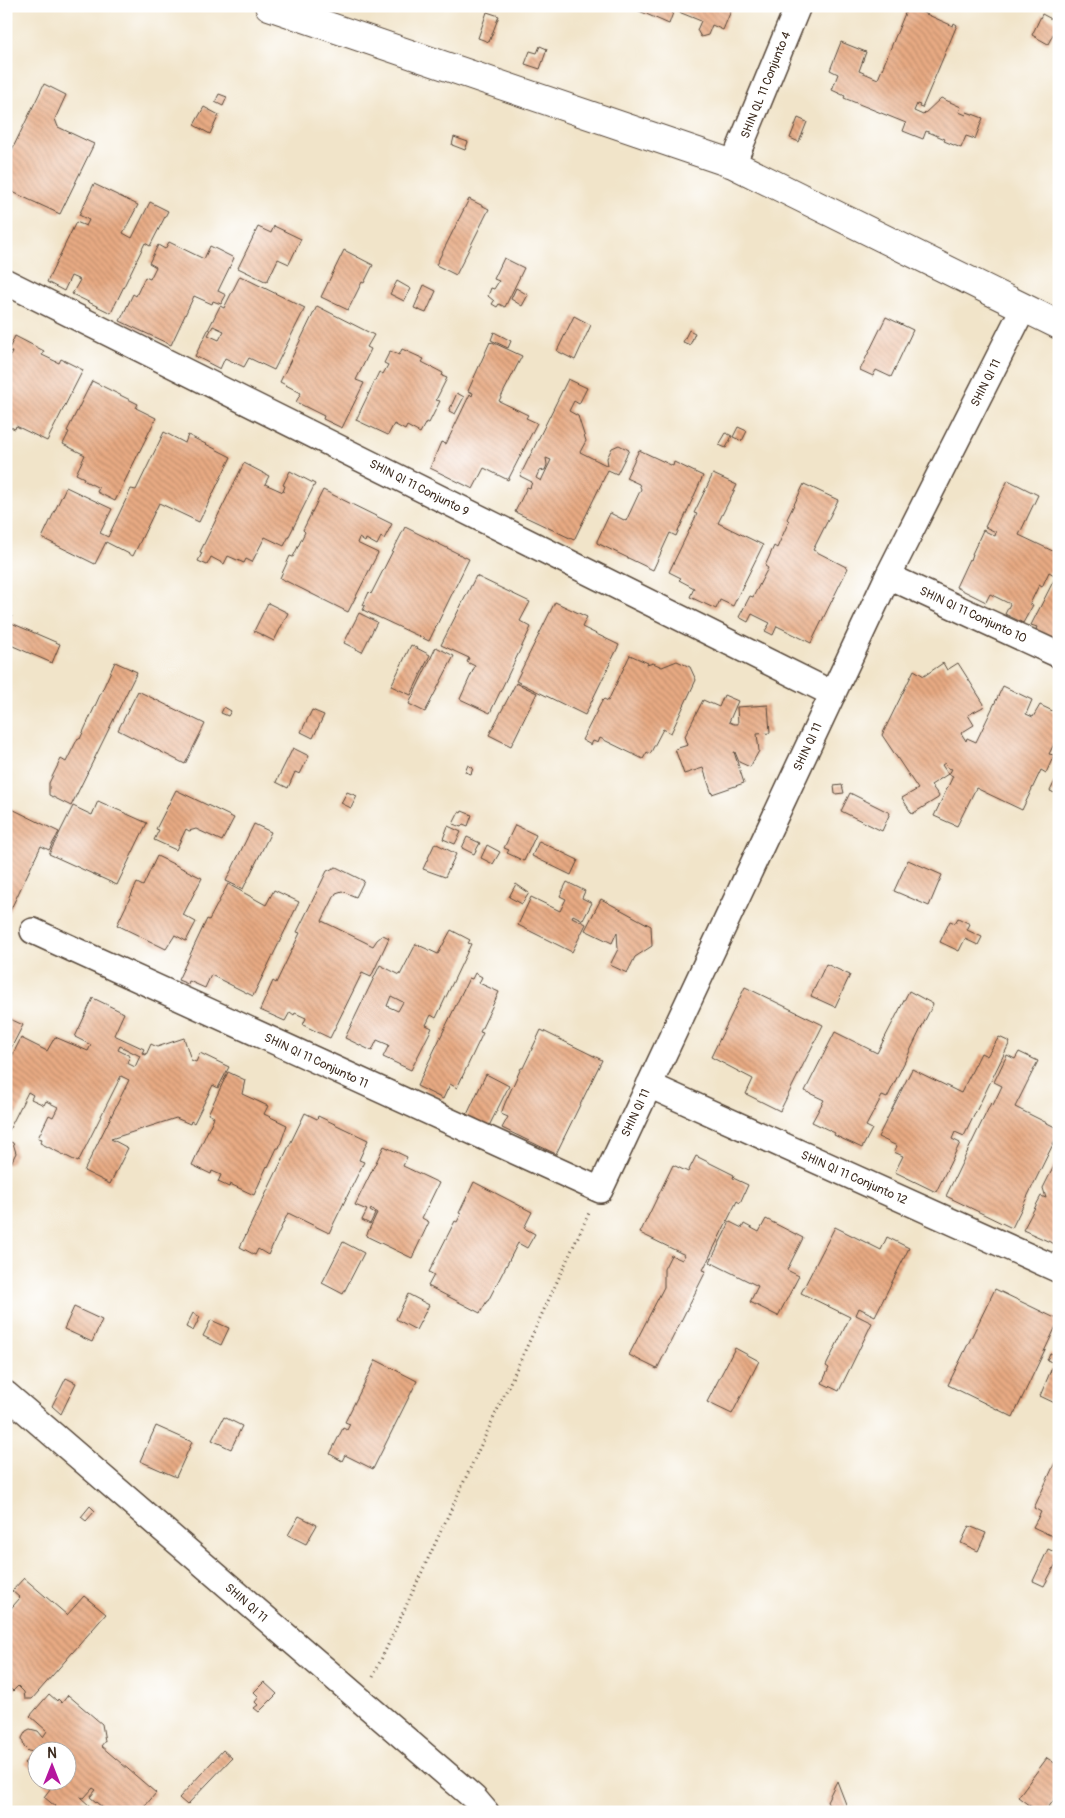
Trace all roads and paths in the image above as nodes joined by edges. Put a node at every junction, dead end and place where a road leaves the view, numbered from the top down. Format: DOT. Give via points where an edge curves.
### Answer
graph roads {
  1 [pos="269,6"];
  2 [pos="798,6"];
  3 [pos="733,164"];
  4 [pos="6,282"];
  5 [pos="1024,307"];
  6 [pos="1059,324"];
  7 [pos="888,576"];
  8 [pos="1059,655"];
  9 [pos="833,694"];
  10 [pos="33,931"];
  11 [pos="649,1085"];
  12 [pos="600,1190"];
  13 [pos="1059,1270"];
  14 [pos="6,1394"];
  15 [pos="361,1702"];
  16 [pos="486,1812"];
  1 -- 3 [label="street"];
  2 -- 3 [label="street, SHIN QL 11 Conjunto 4"];
  3 -- 5 [label="street"];
  4 -- 9 [label="street, SHIN QI 11 Conjunto 9"];
  5 -- 6 [label="street"];
  5 -- 7 [label="street, SHIN QI 11"];
  7 -- 8 [label="street, SHIN QI 11 Conjunto 10"];
  7 -- 9 [label="street, SHIN QI 11"];
  9 -- 11 [label="street, SHIN QI 11"];
  10 -- 12 [label="street, SHIN QI 11 Conjunto 11"];
  11 -- 12 [label="street, SHIN QI 11"];
  11 -- 13 [label="street, SHIN QI 11 Conjunto 12"];
  12 -- 15 [label="path"];
  14 -- 15 [label="street, SHIN QI 11"];
  15 -- 16 [label="street, SHIN QI 11" via="474,1798"];
}
